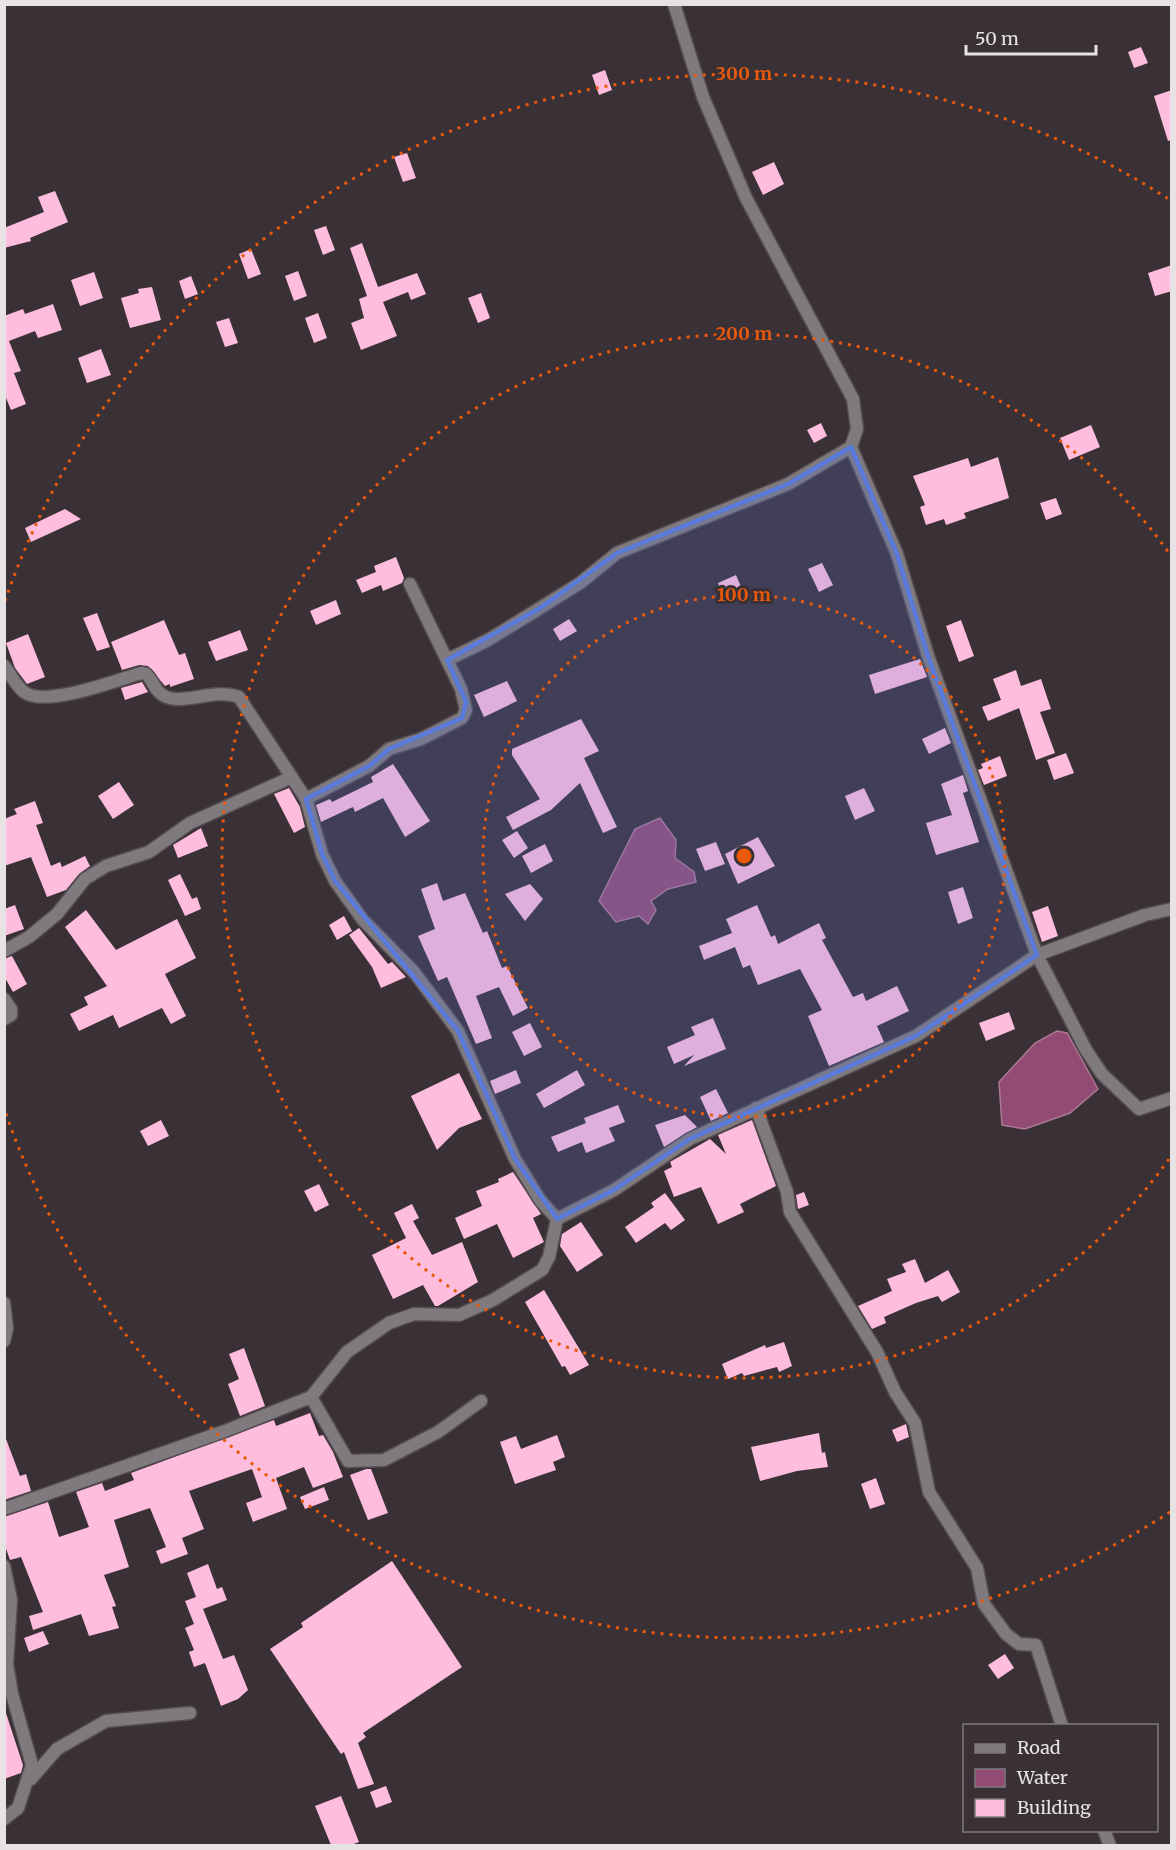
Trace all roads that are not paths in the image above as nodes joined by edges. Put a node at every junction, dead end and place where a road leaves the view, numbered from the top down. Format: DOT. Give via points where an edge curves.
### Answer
graph roads {
  1 [pos="674,4"];
  2 [pos="851,447"];
  3 [pos="410,584"];
  4 [pos="447,660"];
  5 [pos="4,666"];
  6 [pos="292,777"];
  7 [pos="306,799"];
  8 [pos="1172,909"];
  9 [pos="4,951"];
  10 [pos="1037,955"];
  11 [pos="4,999"];
  12 [pos="4,1019"];
  13 [pos="1172,1098"];
  14 [pos="756,1108"];
  15 [pos="557,1219"];
  16 [pos="4,1303"];
  17 [pos="4,1341"];
  18 [pos="311,1397"];
  19 [pos="481,1401"];
  20 [pos="4,1509"];
  21 [pos="4,1566"];
  22 [pos="190,1713"];
  23 [pos="1062,1724"];
  24 [pos="26,1785"];
  25 [pos="4,1819"];
  1 -- 2 [label="street" via="704,97 746,198 853,399 857,429"];
  2 -- 4 [label="street" via="788,484 617,553 580,583 523,619"];
  2 -- 10 [label="street" via="897,554 932,666"];
  3 -- 4 [label="street"];
  4 -- 7 [label="street" via="466,702 462,718 421,739 389,749 369,766"];
  5 -- 6 [label="street" via="24,692 36,697 56,696 141,673 169,699 214,693 239,697"];
  6 -- 7 [label="street"];
  6 -- 9 [label="street" via="190,824 148,852 106,866 85,879 57,914"];
  7 -- 15 [label="street" via="322,854 335,881 363,920 414,972 458,1031 515,1159 540,1200"];
  8 -- 10 [label="street" via="1145,915"];
  10 -- 13 [label="street" via="1102,1074 1139,1108"];
  10 -- 14 [label="street" via="916,1036"];
  11 -- 12 [label="street" via="10,1009 10,1015"];
  14 -- 15 [label="street" via="690,1138 614,1190"];
  14 -- 23 [label="street" via="787,1192 790,1212 877,1352 895,1392 915,1423 929,1492 976,1568 984,1604 1006,1634 1019,1644 1036,1645"];
  15 -- 18 [label="street" via="549,1257 542,1270 493,1300 459,1314 414,1314 389,1323 347,1352"];
  16 -- 17 [label="street"];
  18 -- 19 [label="street" via="348,1461 384,1460 438,1432"];
  18 -- 20 [label="street"];
  21 -- 24 [label="street" via="10,1600 7,1664 32,1765"];
  22 -- 24 [label="street" via="106,1722 57,1749"];
  24 -- 25 [label="street" via="18,1808"];
}
